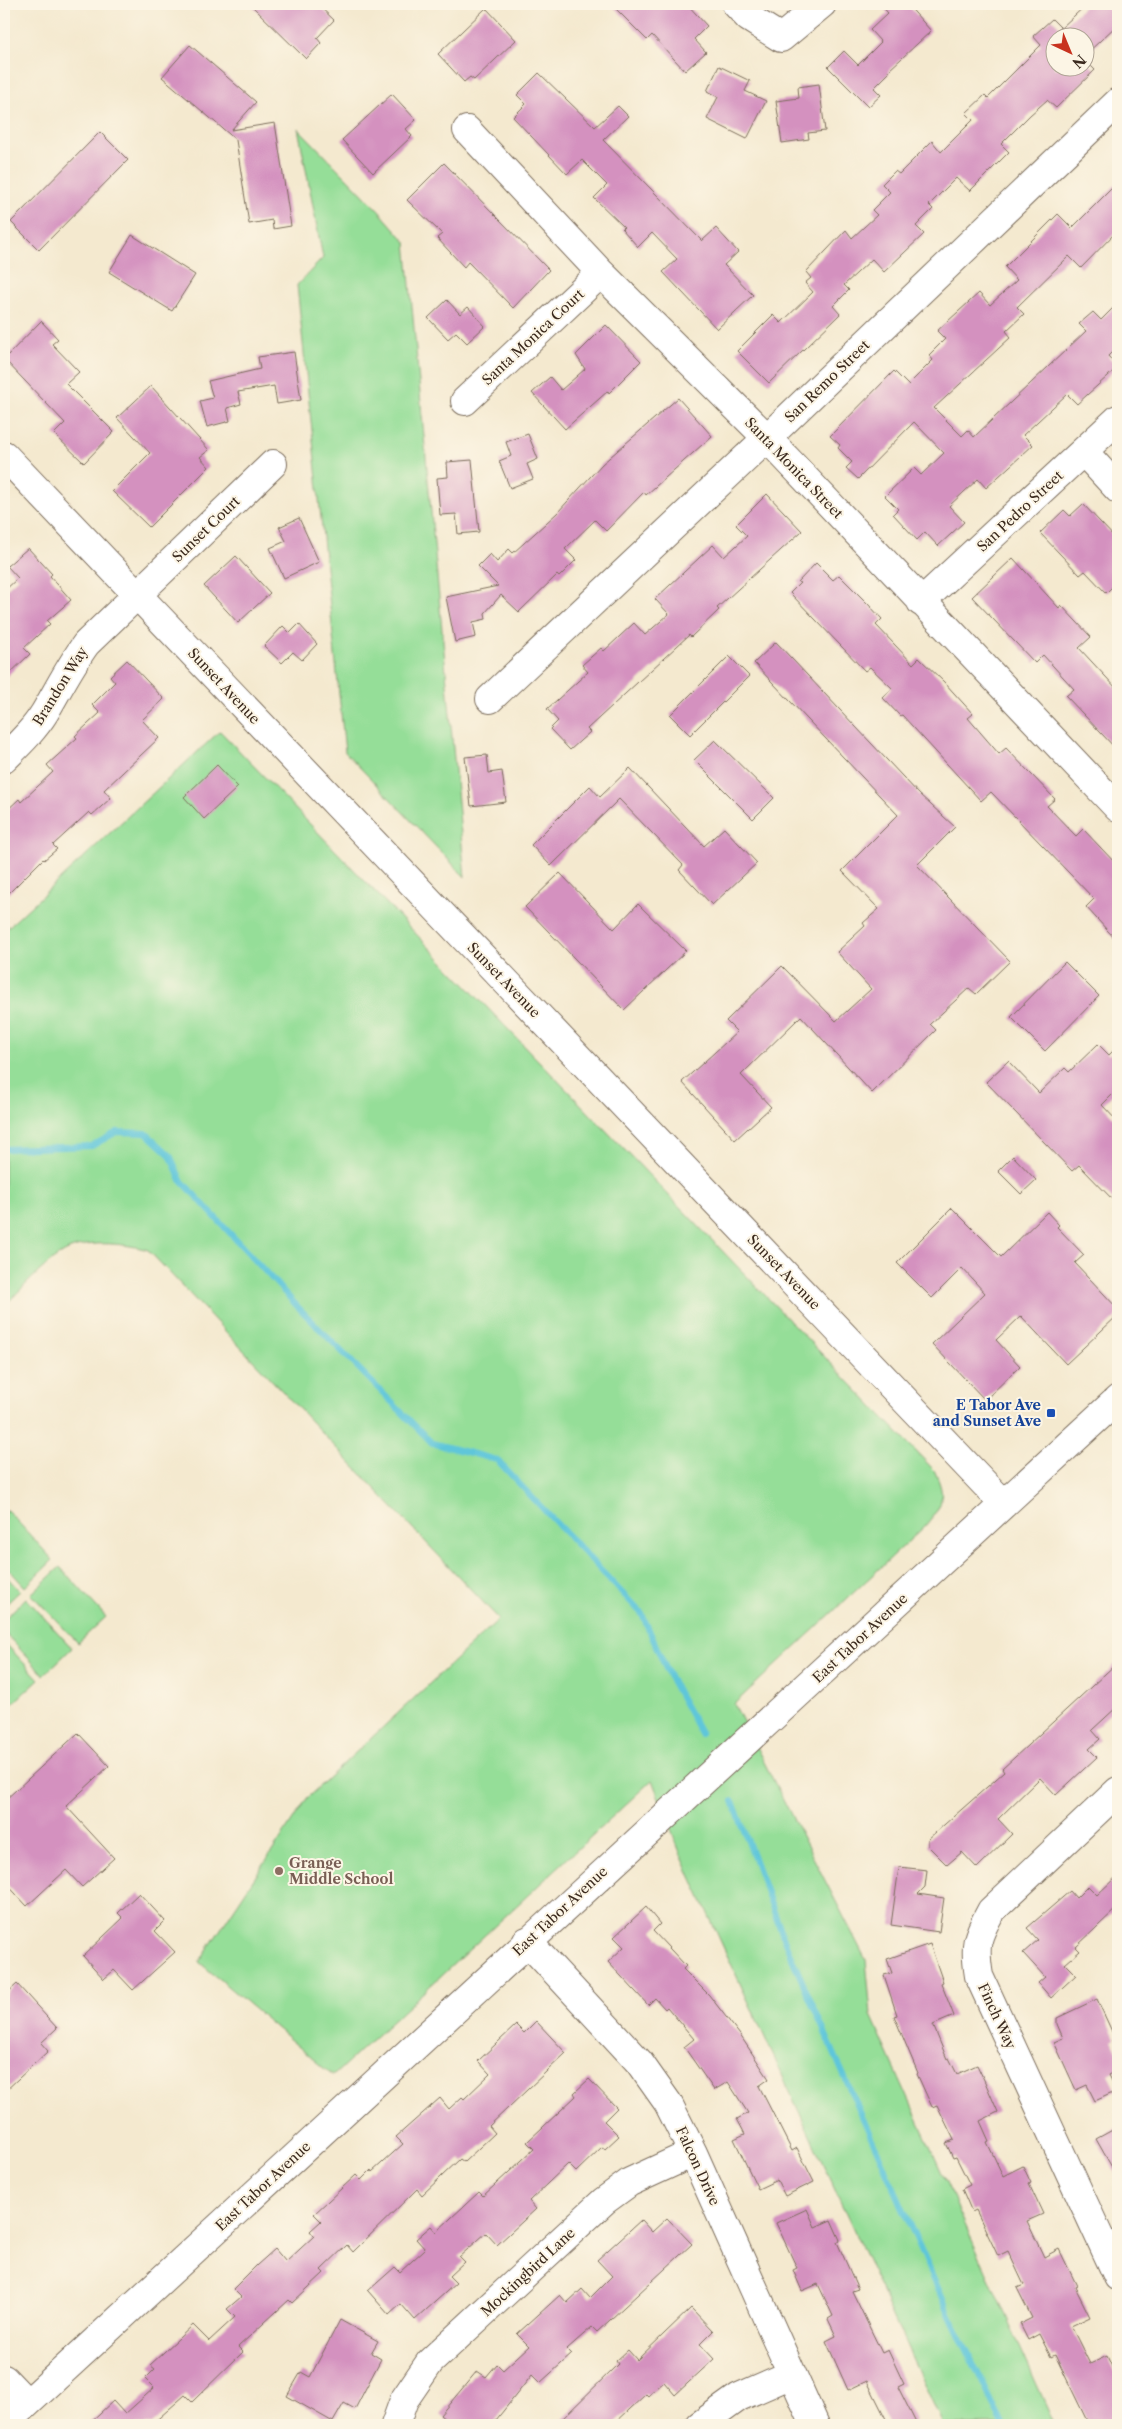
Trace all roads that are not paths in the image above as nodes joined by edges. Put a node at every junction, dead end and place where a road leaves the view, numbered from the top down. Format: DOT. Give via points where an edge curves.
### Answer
graph roads {
  1 [pos="736,4"];
  2 [pos="822,4"];
  3 [pos="1118,102"];
  4 [pos="467,130"];
  5 [pos="601,273"];
  6 [pos="465,400"];
  7 [pos="1118,419"];
  8 [pos="767,438"];
  9 [pos="1084,452"];
  10 [pos="4,455"];
  11 [pos="274,464"];
  12 [pos="1118,489"];
  13 [pos="139,594"];
  14 [pos="921,602"];
  15 [pos="490,699"];
  16 [pos="4,759"];
  17 [pos="1118,808"];
  18 [pos="1118,1399"];
  19 [pos="1004,1504"];
  20 [pos="1118,1792"];
  21 [pos="527,1941"];
  22 [pos="693,2153"];
  23 [pos="1108,2225"];
  24 [pos="1118,2276"];
  25 [pos="792,2374"];
  26 [pos="4,2379"];
  27 [pos="27,2403"];
  28 [pos="4,2424"];
  29 [pos="395,2425"];
  30 [pos="700,2425"];
  31 [pos="815,2425"];
  1 -- 2 [label="street" via="749,18 781,38"];
  3 -- 8 [label="street, San Remo Street"];
  4 -- 5 [label="street, Santa Monica Street"];
  5 -- 6 [label="street, Santa Monica Court"];
  5 -- 8 [label="street, Santa Monica Street"];
  7 -- 9 [label="street, San Pedro Street"];
  8 -- 14 [label="street, Santa Monica Street"];
  8 -- 15 [label="street, San Remo Street"];
  9 -- 12 [label="street"];
  9 -- 14 [label="street, San Pedro Street"];
  10 -- 13 [label="street, Sunset Avenue"];
  11 -- 13 [label="street, Sunset Court"];
  13 -- 16 [label="street, Brandon Way" via="86,644 69,666 45,713 27,737"];
  13 -- 19 [label="street, Sunset Avenue"];
  14 -- 17 [label="street, Santa Monica Street"];
  18 -- 19 [label="street, East Tabor Avenue"];
  19 -- 21 [label="street, East Tabor Avenue"];
  20 -- 23 [label="street, Finch Way" via="991,1910 979,1932 975,1951 979,1976"];
  21 -- 22 [label="street, Falcon Drive" via="639,2062 668,2103"];
  21 -- 27 [label="street, East Tabor Avenue"];
  22 -- 25 [label="street, Falcon Drive"];
  22 -- 29 [label="street, Mockingbird Lane" via="630,2182 604,2202 430,2362 404,2400"];
  23 -- 24 [label="street, Finch Way"];
  25 -- 30 [label="street" via="739,2397"];
  25 -- 31 [label="street, Falcon Drive"];
  26 -- 27 [label="street"];
  27 -- 28 [label="street, East Tabor Avenue"];
}
